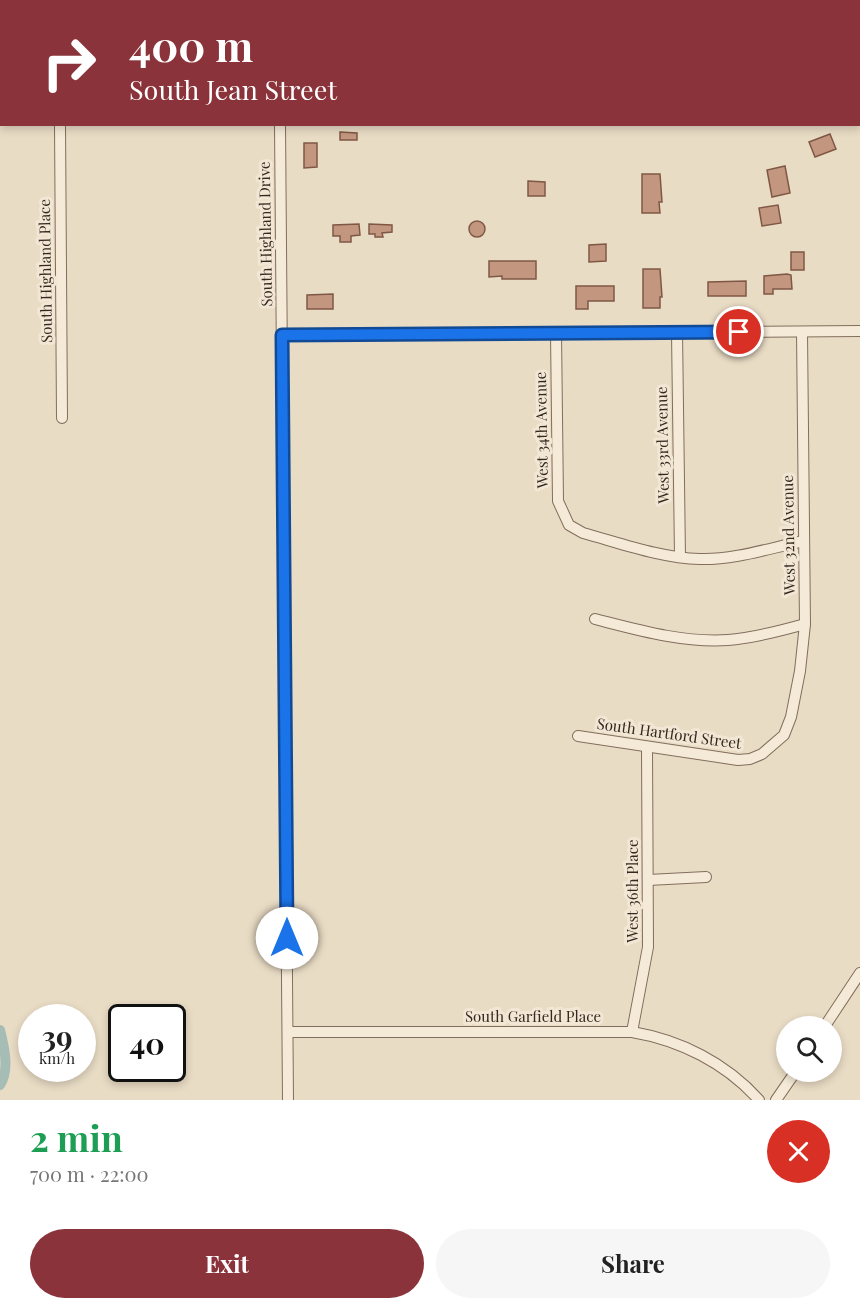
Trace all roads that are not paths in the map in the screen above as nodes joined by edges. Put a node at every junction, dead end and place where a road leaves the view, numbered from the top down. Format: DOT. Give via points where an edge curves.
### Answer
graph roads {
  1 [pos="60,126"];
  2 [pos="280,126"];
  3 [pos="860,331"];
  4 [pos="677,332"];
  5 [pos="802,332"];
  6 [pos="556,333"];
  7 [pos="282,335"];
  8 [pos="62,418"];
  9 [pos="804,541"];
  10 [pos="680,557"];
  11 [pos="595,619"];
  12 [pos="805,624"];
  13 [pos="784,735"];
  14 [pos="578,736"];
  15 [pos="647,747"];
  16 [pos="706,877"];
  17 [pos="648,880"];
  18 [pos="860,973"];
  19 [pos="832,1016"];
  20 [pos="288,1032"];
  21 [pos="632,1032"];
  22 [pos="788,1082"];
  23 [pos="288,1100"];
  24 [pos="759,1100"];
  25 [pos="776,1100"];
  1 -- 8 [label="street, South Highland Place"];
  2 -- 7 [label="street, South Highland Drive"];
  3 -- 5 [label="street"];
  4 -- 5 [label="street"];
  4 -- 6 [label="street"];
  4 -- 10 [label="street, West 33rd Avenue"];
  5 -- 9 [label="street, West 32nd Avenue"];
  6 -- 7 [label="street"];
  6 -- 10 [label="street, West 34th Avenue" via="558,501 569,525 583,533"];
  7 -- 20 [label="street, South Highland Drive"];
  9 -- 10 [label="street" via="719,558"];
  9 -- 12 [label="street, West 32nd Avenue"];
  11 -- 12 [label="street" via="650,633 725,640"];
  12 -- 13 [label="street, West 32nd Avenue" via="791,717"];
  13 -- 15 [label="street, South Hartford Street" via="771,748 750,759"];
  14 -- 15 [label="street, South Hartford Street"];
  15 -- 17 [label="street, West 36th Place"];
  16 -- 17 [label="street"];
  17 -- 21 [label="street, West 36th Place" via="648,947"];
  18 -- 19 [label="street"];
  20 -- 21 [label="street, South Garfield Place"];
  20 -- 23 [label="street, South Highland Drive"];
  21 -- 24 [label="street, South Garfield Place" via="657,1036 701,1054 739,1080"];
  22 -- 25 [label="street"];
}
